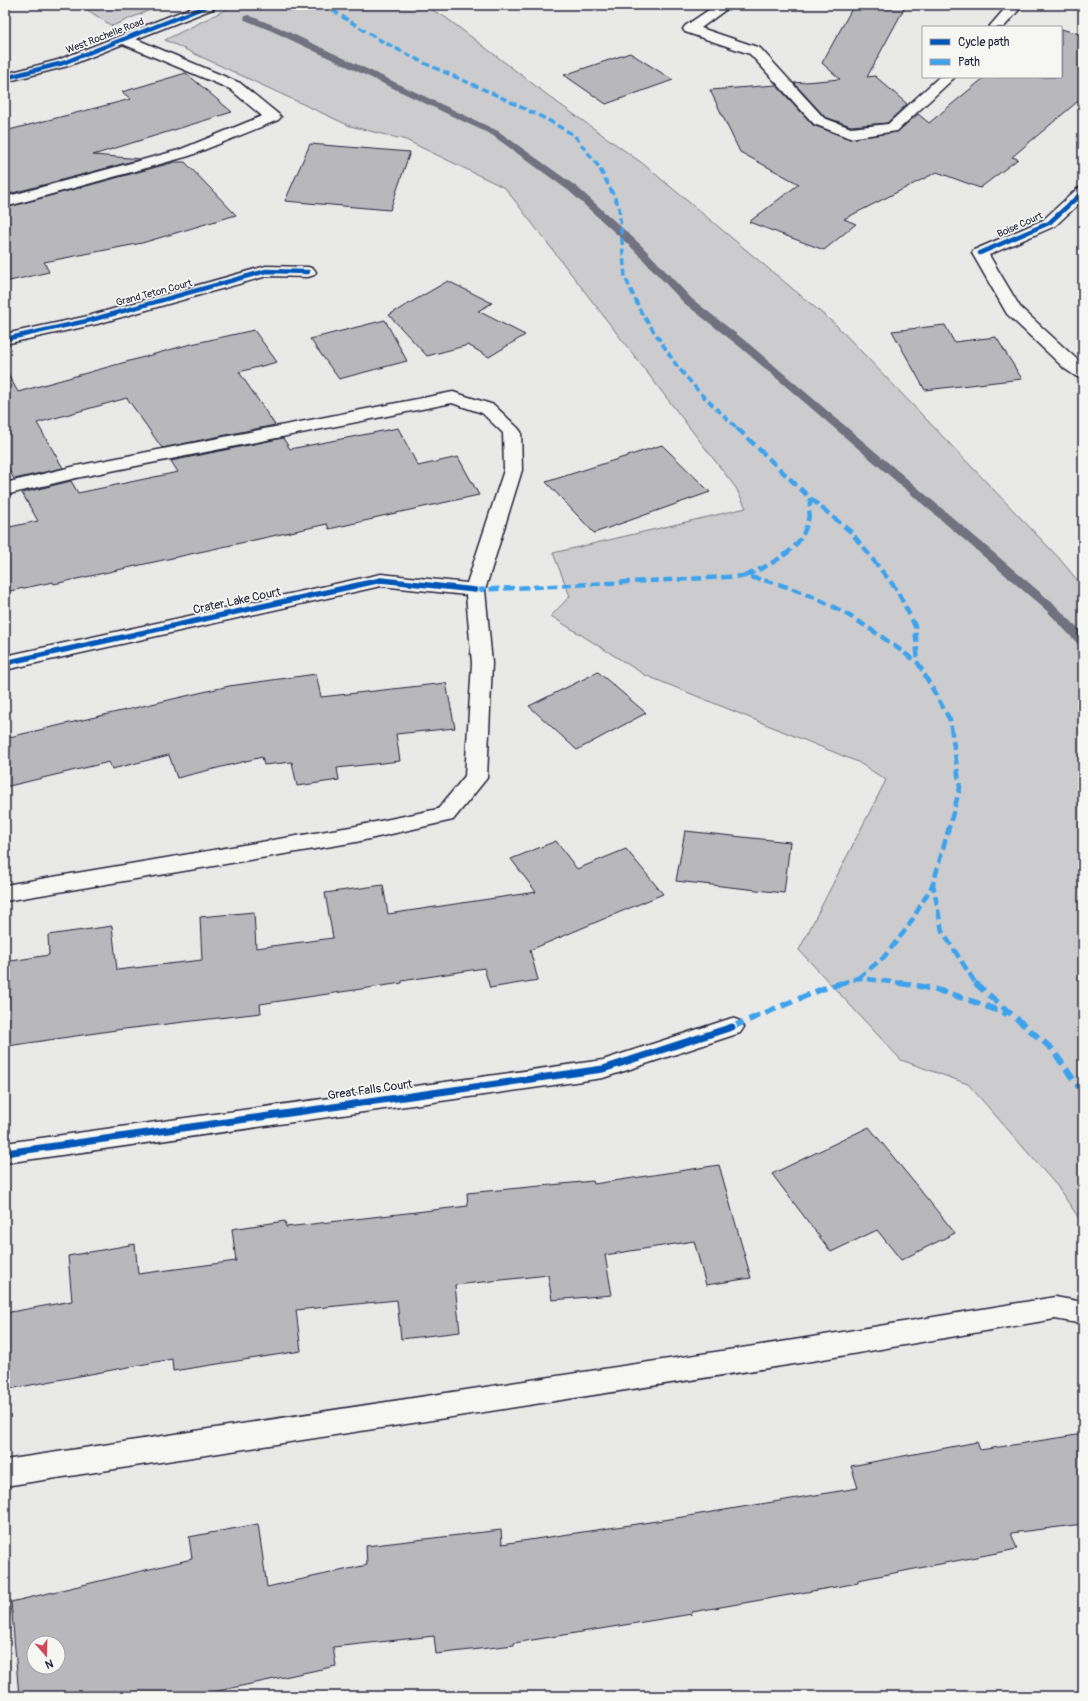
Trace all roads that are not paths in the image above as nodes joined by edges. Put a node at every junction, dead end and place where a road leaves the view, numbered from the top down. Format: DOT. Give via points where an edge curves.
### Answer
graph roads {
  1 [pos="210,5"];
  2 [pos="725,5"];
  3 [pos="1016,5"];
  4 [pos="997,26"];
  5 [pos="125,40"];
  6 [pos="5,78"];
  7 [pos="947,78"];
  8 [pos="1083,192"];
  9 [pos="5,202"];
  10 [pos="308,272"];
  11 [pos="5,339"];
  12 [pos="1083,373"];
  13 [pos="5,489"];
  14 [pos="475,590"];
  15 [pos="5,663"];
  16 [pos="5,893"];
  17 [pos="732,1027"];
  18 [pos="5,1153"];
  19 [pos="1083,1313"];
  20 [pos="5,1473"];
  1 -- 5 [label="street, West Rochelle Road"];
  2 -- 7 [label="street" via="690,29 755,51 818,120 850,134 892,128"];
  3 -- 4 [label="street"];
  5 -- 6 [label="street, West Rochelle Road" via="62,63"];
  5 -- 9 [label="street" via="235,86 273,117 184,153"];
  8 -- 12 [label="street, Boise Court" via="1050,223 980,253 1013,310 1071,365"];
  10 -- 11 [label="street, Grand Teton Court" via="266,271 91,320"];
  13 -- 14 [label="street" via="76,472 453,397 488,409 512,432 513,470"];
  14 -- 15 [label="street, Crater Lake Court" via="381,580"];
  14 -- 16 [label="street" via="482,663 476,778 445,815 356,834"];
  17 -- 18 [label="street, Great Falls Court" via="603,1069"];
  19 -- 20 [label="street" via="1055,1308 794,1352"];
}
